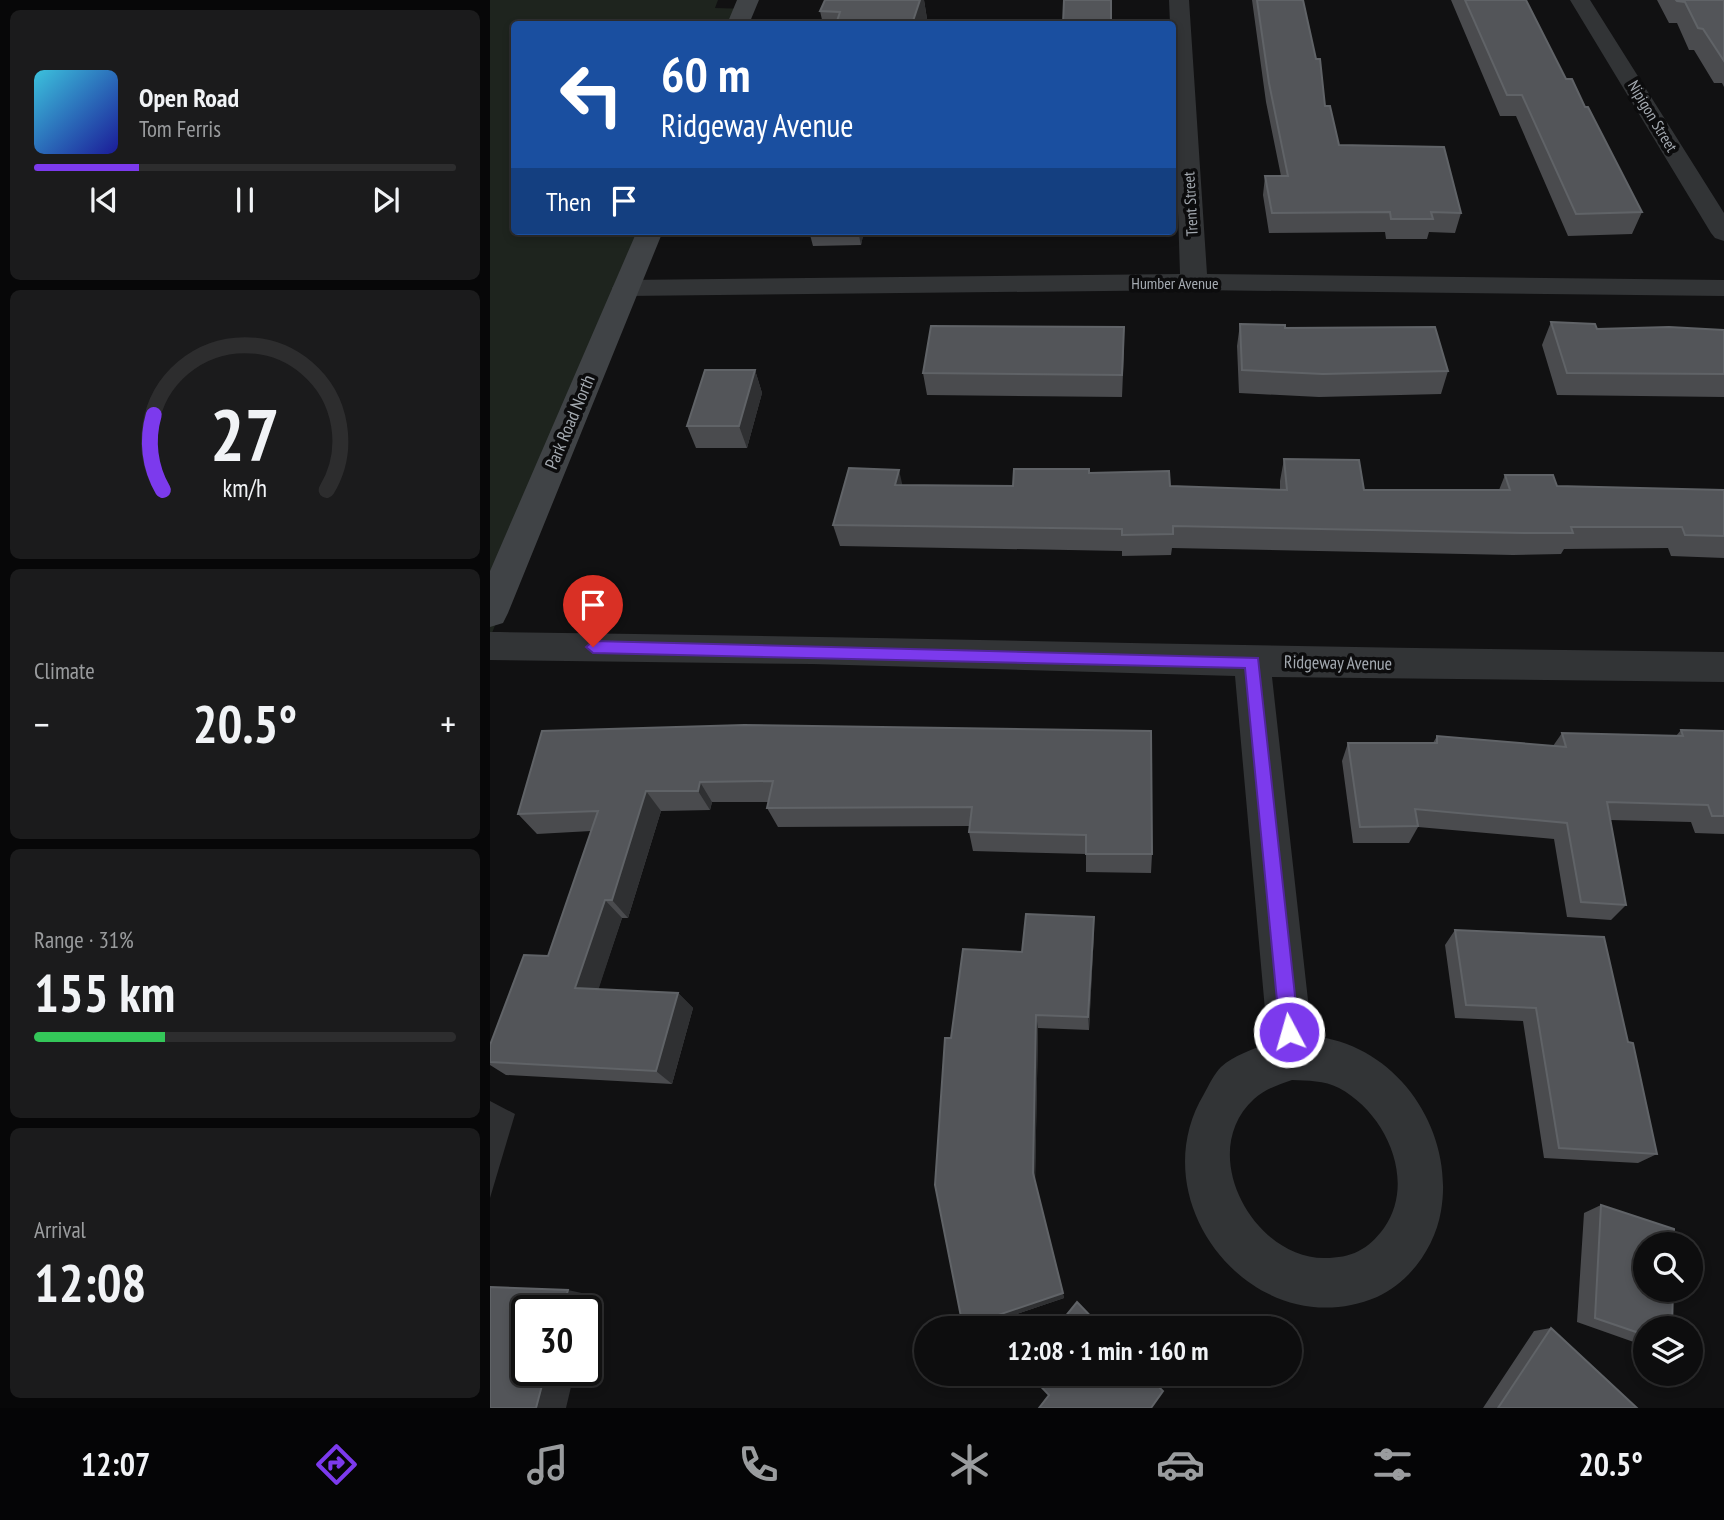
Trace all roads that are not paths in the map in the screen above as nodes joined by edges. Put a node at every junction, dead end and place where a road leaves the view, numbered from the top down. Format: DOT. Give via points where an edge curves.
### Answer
graph roads {
  1 [pos="748,0"];
  2 [pos="1179,0"];
  3 [pos="1580,0"];
  4 [pos="738,21"];
  5 [pos="1724,233"];
  6 [pos="648,235"];
  7 [pos="1194,282"];
  8 [pos="626,288"];
  9 [pos="1724,288"];
  10 [pos="490,613"];
  11 [pos="490,646"];
  12 [pos="1252,662"];
  13 [pos="1724,667"];
  14 [pos="1292,1058"];
  1 -- 4 [label="main road"];
  2 -- 7 [label="street, Trent Street"];
  3 -- 5 [label="street, Nipigon Street"];
  6 -- 8 [label="main road, Park Road North"];
  7 -- 8 [label="street, Humber Avenue"];
  7 -- 9 [label="street, Humber Avenue"];
  8 -- 10 [label="main road, Park Road North"];
  11 -- 12 [label="street, Ridgeway Avenue"];
  12 -- 13 [label="street, Ridgeway Avenue"];
  12 -- 14 [label="street"];
  14 -- 14 [label="street" via="1259,1068 1232,1088 1214,1118 1207,1155 1211,1194 1228,1231 1256,1262 1292,1280 1328,1286 1363,1279 1392,1259 1412,1230 1421,1196 1419,1159 1406,1124 1384,1094 1356,1073 1324,1060"];
}
